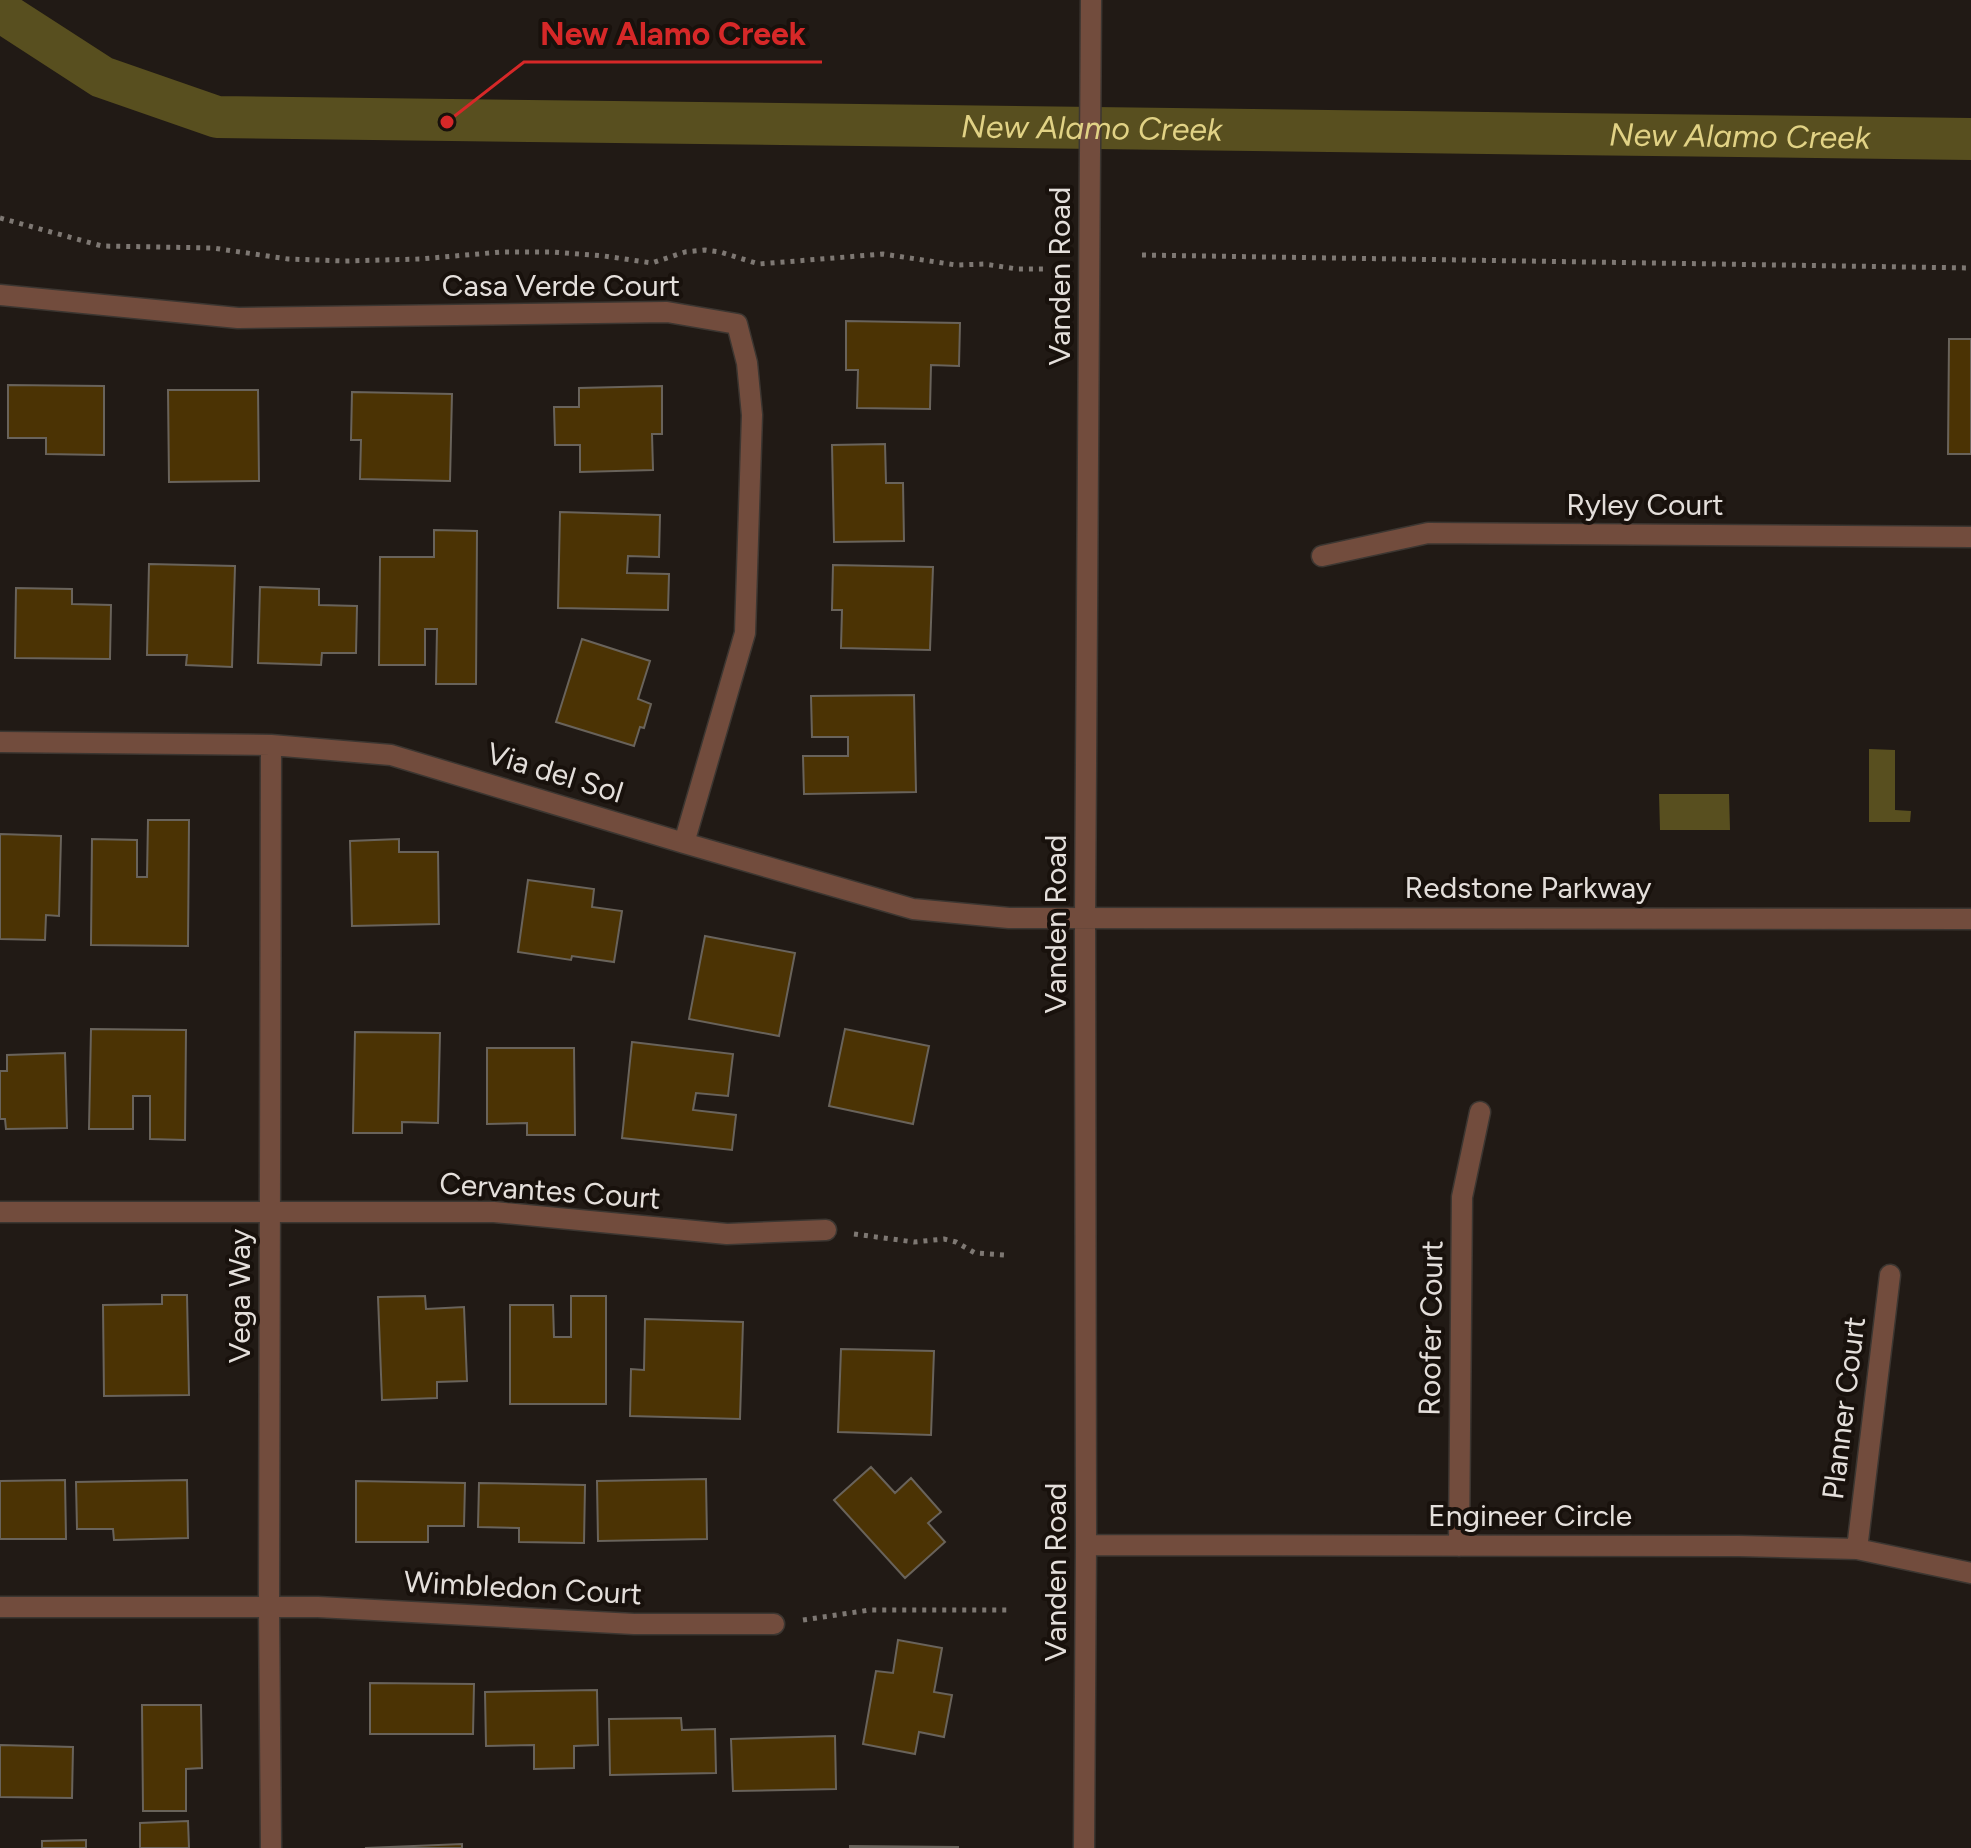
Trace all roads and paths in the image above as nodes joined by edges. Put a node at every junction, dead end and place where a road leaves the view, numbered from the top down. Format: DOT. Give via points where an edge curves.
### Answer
graph roads {
  1 [pos="1091,0"];
  2 [pos="0,218"];
  3 [pos="1142,255"];
  4 [pos="1971,268"];
  5 [pos="1044,269"];
  6 [pos="0,295"];
  7 [pos="1971,537"];
  8 [pos="1322,556"];
  9 [pos="0,742"];
  10 [pos="271,745"];
  11 [pos="684,843"];
  12 [pos="1085,917"];
  13 [pos="1971,919"];
  14 [pos="1480,1112"];
  15 [pos="0,1212"];
  16 [pos="270,1212"];
  17 [pos="826,1230"];
  18 [pos="1005,1255"];
  19 [pos="1890,1275"];
  20 [pos="1086,1545"];
  21 [pos="1459,1546"];
  22 [pos="1857,1549"];
  23 [pos="1971,1573"];
  24 [pos="0,1607"];
  25 [pos="269,1607"];
  26 [pos="1008,1610"];
  27 [pos="774,1624"];
  28 [pos="271,1848"];
  29 [pos="1084,1848"];
  1 -- 12 [label="street, Vanden Road"];
  2 -- 5 [label="path" via="102,246 213,248 288,259 551,252 652,263 705,250 759,264 883,254 956,265"];
  3 -- 4 [label="path"];
  6 -- 11 [label="street, Casa Verde Court" via="238,318 667,312 737,324 752,415 745,633"];
  7 -- 8 [label="street, Ryley Court" via="1428,533"];
  9 -- 10 [label="street, Via del Sol"];
  10 -- 11 [label="street, Via del Sol" via="391,755"];
  10 -- 16 [label="street, Vega Way"];
  11 -- 12 [label="street, Via del Sol" via="913,909 1009,918"];
  12 -- 13 [label="street, Redstone Parkway"];
  12 -- 20 [label="street, Vanden Road"];
  14 -- 21 [label="street, Roofer Court" via="1462,1197"];
  15 -- 16 [label="street"];
  16 -- 17 [label="street, Cervantes Court" via="494,1212 727,1234"];
  16 -- 25 [label="street, Vega Way"];
  17 -- 18 [label="path" via="914,1242 944,1239 975,1253"];
  19 -- 22 [label="street, Planner Court"];
  20 -- 21 [label="street, Engineer Circle"];
  20 -- 29 [label="street, Vanden Road"];
  21 -- 22 [label="street, Engineer Circle"];
  22 -- 23 [label="street, Engineer Circle"];
  24 -- 25 [label="street, Wimbledon Court"];
  25 -- 27 [label="street, Wimbledon Court" via="634,1624"];
  25 -- 28 [label="street, Vega Way"];
  26 -- 27 [label="path" via="870,1610"];
}
